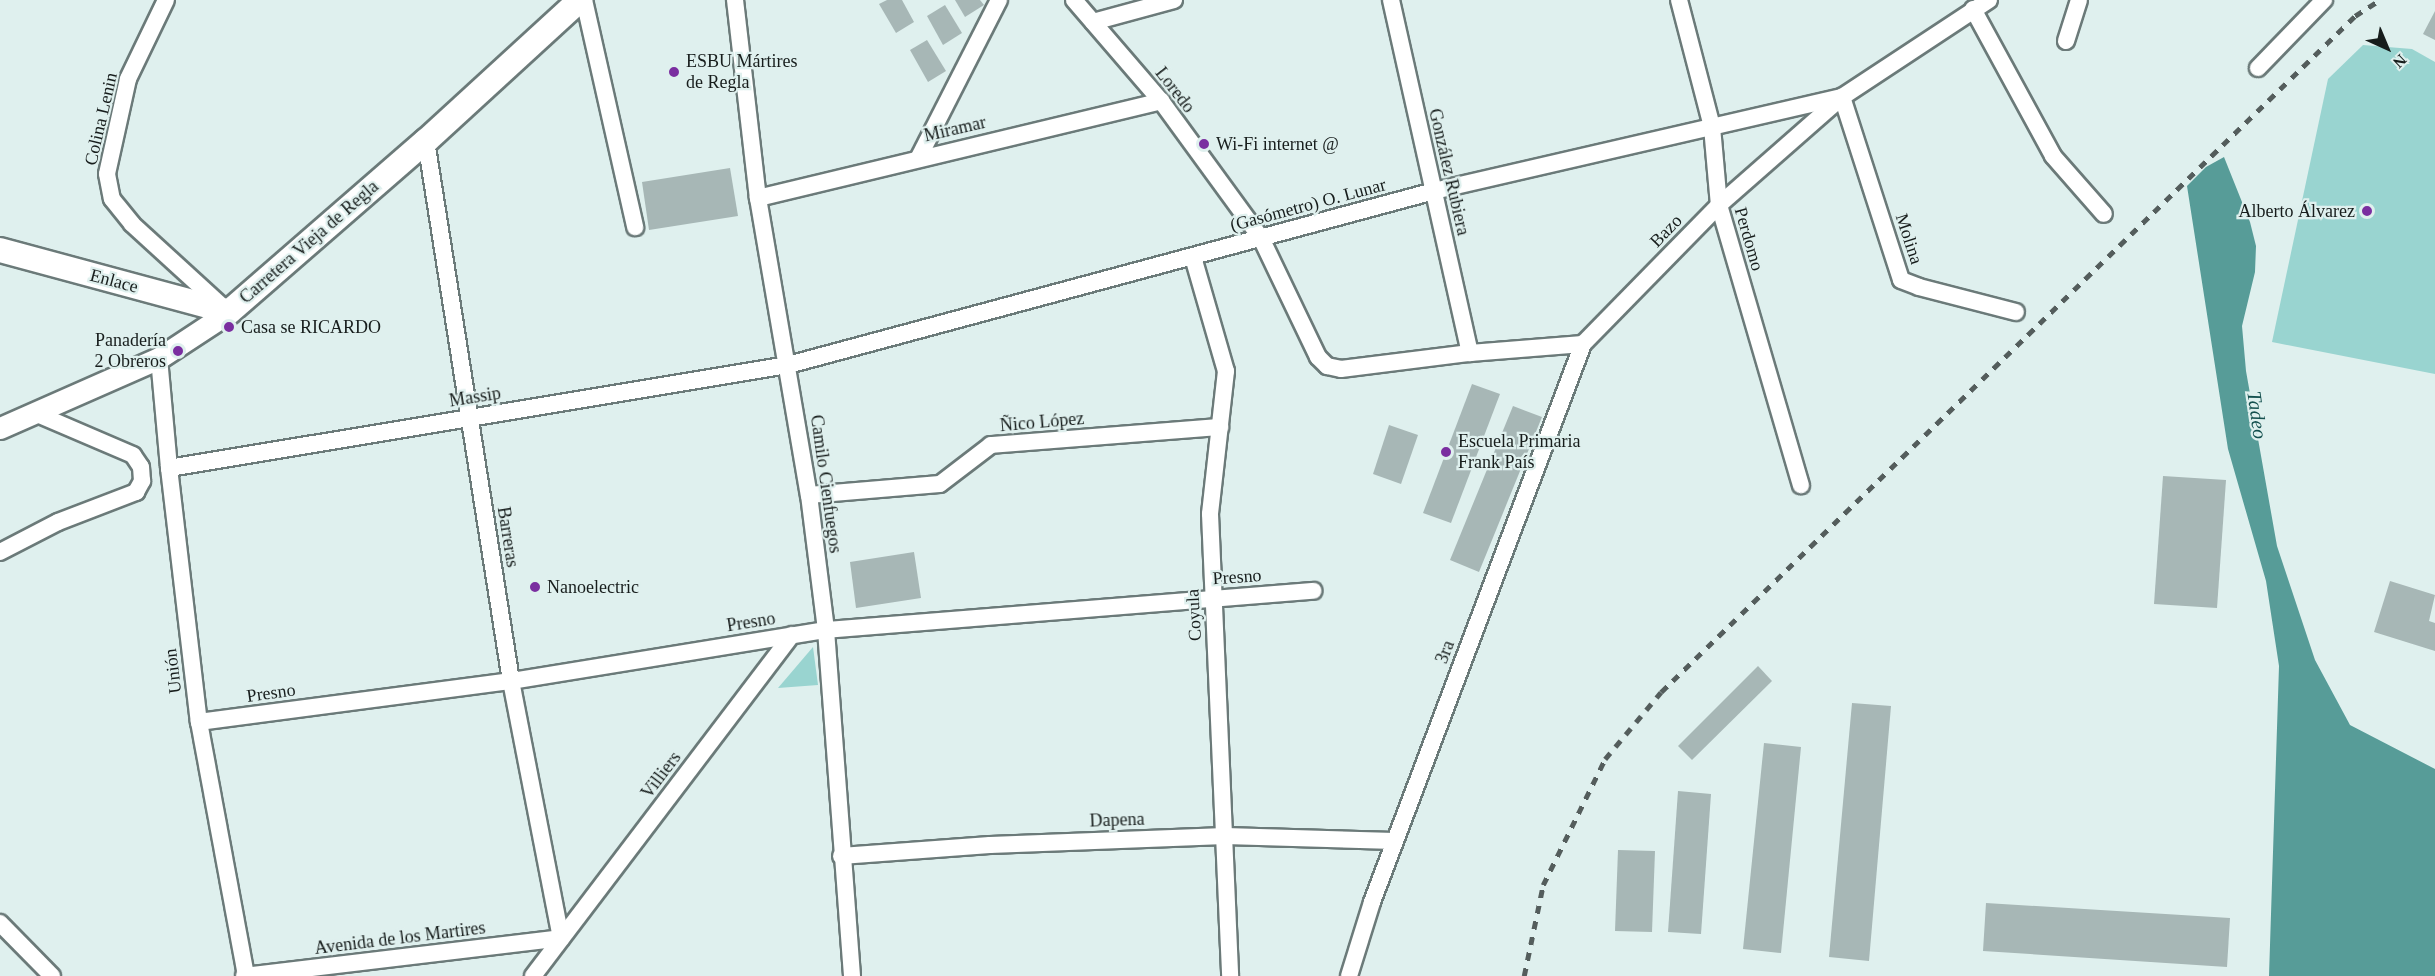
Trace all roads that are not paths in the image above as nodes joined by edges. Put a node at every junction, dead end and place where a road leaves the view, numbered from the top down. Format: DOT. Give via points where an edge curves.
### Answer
graph roads {
  1 [pos="166,0"];
  2 [pos="582,0"];
  3 [pos="735,0"];
  4 [pos="999,0"];
  5 [pos="1074,0"];
  6 [pos="1174,0"];
  7 [pos="1391,0"];
  8 [pos="1679,0"];
  9 [pos="1989,0"];
  10 [pos="2079,0"];
  11 [pos="2324,0"];
  12 [pos="1973,9"];
  13 [pos="1093,22"];
  14 [pos="2066,41"];
  15 [pos="2258,68"];
  16 [pos="1842,97"];
  17 [pos="1161,101"];
  18 [pos="1712,127"];
  19 [pos="426,141"];
  20 [pos="919,157"];
  21 [pos="1434,191"];
  22 [pos="758,198"];
  23 [pos="1719,205"];
  24 [pos="2104,214"];
  25 [pos="635,227"];
  26 [pos="1261,238"];
  27 [pos="0,250"];
  28 [pos="1193,257"];
  29 [pos="228,312"];
  30 [pos="2016,312"];
  31 [pos="1583,344"];
  32 [pos="1470,353"];
  33 [pos="159,358"];
  34 [pos="788,365"];
  35 [pos="35,413"];
  36 [pos="470,417"];
  37 [pos="1220,427"];
  38 [pos="0,428"];
  39 [pos="169,468"];
  40 [pos="1801,485"];
  41 [pos="809,495"];
  42 [pos="0,552"];
  43 [pos="1313,591"];
  44 [pos="1212,598"];
  45 [pos="826,630"];
  46 [pos="792,635"];
  47 [pos="511,681"];
  48 [pos="199,723"];
  49 [pos="1225,836"];
  50 [pos="1395,841"];
  51 [pos="841,856"];
  52 [pos="0,923"];
  53 [pos="561,938"];
  54 [pos="52,976"];
  55 [pos="245,976"];
  56 [pos="534,976"];
  57 [pos="852,976"];
  58 [pos="1230,976"];
  59 [pos="1349,976"];
  1 -- 29 [label="street, Colina Lenin" via="128,79 106,174 112,199 132,224"];
  2 -- 19 [label="main road, Carretera Vieja de Regla"];
  2 -- 25 [label="street"];
  3 -- 22 [label="street, Camilo Cienfuegos"];
  4 -- 20 [label="street"];
  5 -- 13 [label="street, Loredo"];
  6 -- 13 [label="street"];
  7 -- 21 [label="street, González Rubiera"];
  8 -- 18 [label="street, Perdomo"];
  9 -- 12 [label="street, Bazo"];
  10 -- 14 [label="street"];
  11 -- 15 [label="street"];
  12 -- 16 [label="street, Bazo"];
  12 -- 24 [label="street" via="2053,156"];
  13 -- 17 [label="street, Loredo"];
  16 -- 18 [label="street, (Gasómetro) O. Lunar"];
  16 -- 23 [label="street, Bazo"];
  16 -- 30 [label="street, Molina" via="1901,280"];
  17 -- 20 [label="street, Miramar"];
  17 -- 26 [label="street, Loredo"];
  18 -- 21 [label="street, (Gasómetro) O. Lunar"];
  18 -- 23 [label="street, Perdomo"];
  19 -- 29 [label="main road, Carretera Vieja de Regla"];
  19 -- 36 [label="street, Barreras"];
  20 -- 22 [label="street, Miramar"];
  21 -- 26 [label="street, (Gasómetro) O. Lunar"];
  21 -- 32 [label="street, González Rubiera"];
  22 -- 34 [label="street, Camilo Cienfuegos"];
  23 -- 31 [label="street, Bazo"];
  23 -- 40 [label="street, Perdomo"];
  26 -- 28 [label="street, (Gasómetro) O. Lunar"];
  26 -- 32 [label="street, Loredo" via="1318,357 1328,366 1341,369"];
  27 -- 29 [label="main road, Enlace"];
  28 -- 34 [label="street, (Gasómetro) O. Lunar"];
  28 -- 37 [label="street, Coyula" via="1226,371"];
  29 -- 33 [label="street, Carretera Vieja de Regla"];
  31 -- 32 [label="street"];
  31 -- 50 [label="street, 3ra"];
  33 -- 35 [label="street, Carretera Vieja de Regla"];
  33 -- 39 [label="street, Unión"];
  34 -- 36 [label="street, Massip"];
  34 -- 41 [label="street, Camilo Cienfuegos"];
  35 -- 38 [label="street, Carretera Vieja de Regla"];
  35 -- 42 [label="street" via="133,455 141,467 142,481 136,492 58,522"];
  36 -- 39 [label="street, Massip"];
  36 -- 47 [label="street, Barreras"];
  37 -- 41 [label="street, Ñico López" via="991,445 940,484"];
  37 -- 44 [label="street, Coyula" via="1210,514"];
  39 -- 48 [label="street, Unión"];
  41 -- 45 [label="street, Camilo Cienfuegos"];
  43 -- 44 [label="street, Presno"];
  44 -- 45 [label="street, Presno"];
  44 -- 49 [label="street, Coyula"];
  45 -- 46 [label="street, Presno"];
  45 -- 51 [label="street, Camilo Cienfuegos"];
  46 -- 47 [label="street, Presno"];
  46 -- 53 [label="street, Villiers"];
  47 -- 48 [label="street, Presno"];
  47 -- 53 [label="street, Barreras"];
  48 -- 55 [label="street, Unión"];
  49 -- 50 [label="street, Dapena"];
  49 -- 51 [label="street, Dapena" via="990,844"];
  49 -- 58 [label="street, Coyula"];
  50 -- 59 [label="street, 3ra"];
  51 -- 57 [label="street, Camilo Cienfuegos"];
  52 -- 54 [label="street"];
  53 -- 55 [label="street, Avenida de los Martires"];
  53 -- 56 [label="street, Villiers"];
}
